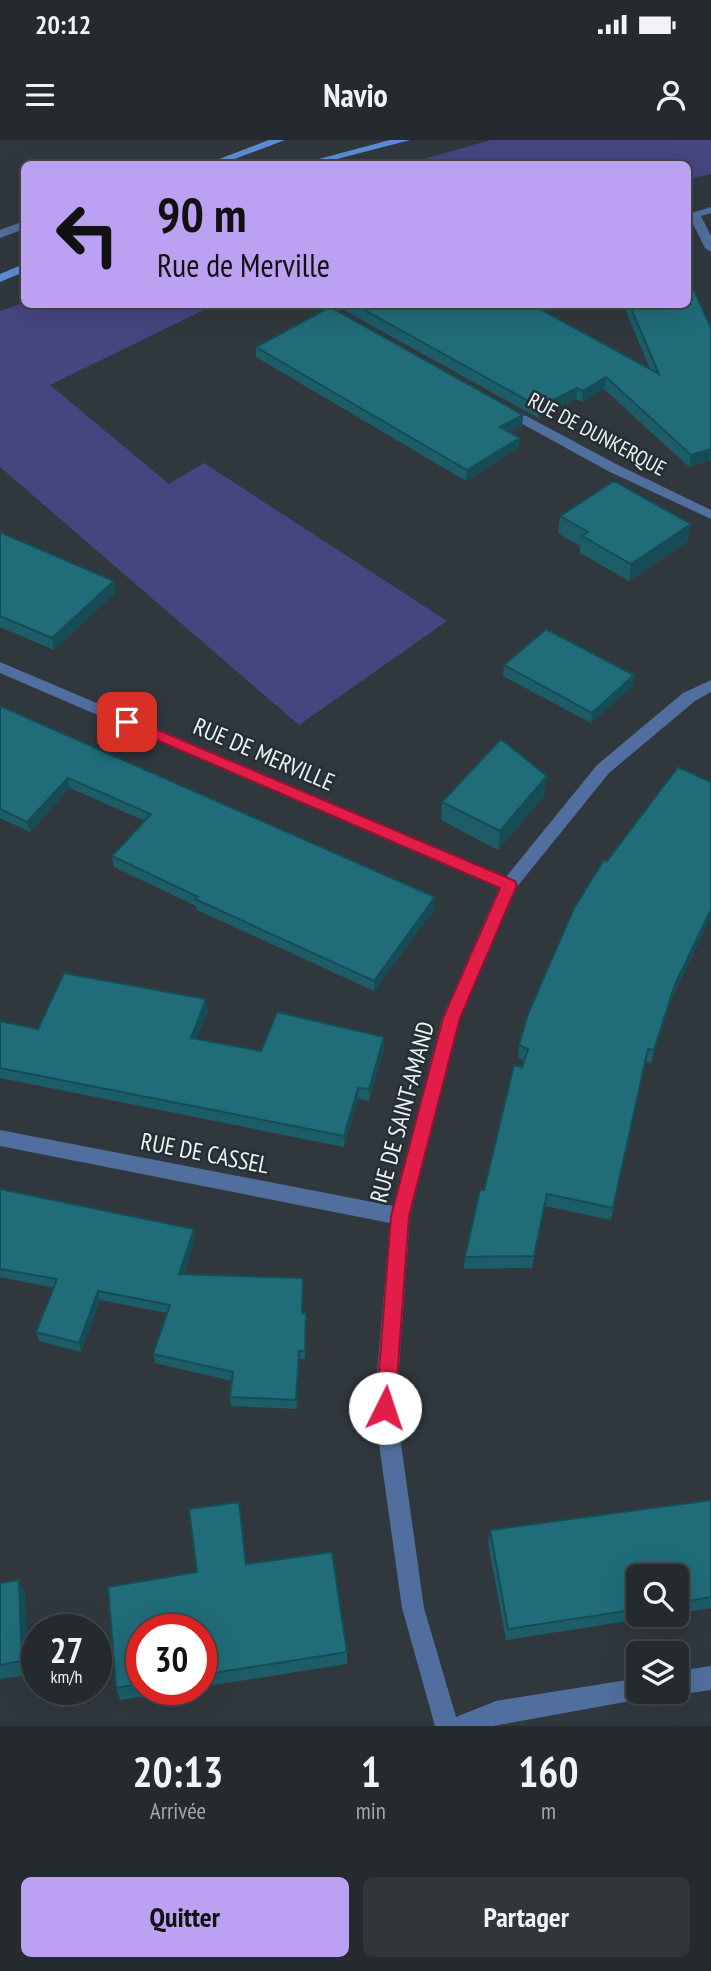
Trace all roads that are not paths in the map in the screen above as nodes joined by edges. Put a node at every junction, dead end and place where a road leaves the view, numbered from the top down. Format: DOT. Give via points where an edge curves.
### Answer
graph roads {
  1 [pos="279,140"];
  2 [pos="404,140"];
  3 [pos="366,151"];
  4 [pos="220,161"];
  5 [pos="320,161"];
  6 [pos="345,161"];
  7 [pos="711,212"];
  8 [pos="691,214"];
  9 [pos="21,226"];
  10 [pos="0,234"];
  11 [pos="711,248"];
  12 [pos="21,269"];
  13 [pos="0,278"];
  14 [pos="325,308"];
  15 [pos="358,327"];
  16 [pos="492,401"];
  17 [pos="711,515"];
  18 [pos="0,667"];
  19 [pos="711,685"];
  20 [pos="509,885"];
  21 [pos="0,1138"];
  22 [pos="400,1216"];
  23 [pos="711,1678"];
  24 [pos="689,1682"];
  25 [pos="626,1692"];
  26 [pos="447,1726"];
  27 [pos="464,1726"];
  1 -- 4 [label="main road"];
  2 -- 3 [label="main road"];
  3 -- 5 [label="main road"];
  3 -- 6 [label="main road"];
  7 -- 8 [label="street"];
  8 -- 11 [label="street"];
  9 -- 10 [label="street"];
  12 -- 13 [label="main road"];
  14 -- 15 [label="street"];
  16 -- 17 [label="street, RUE DE DUNKERQUE" via="613,468"];
  18 -- 20 [label="street, RUE DE MERVILLE"];
  19 -- 20 [label="street, RUE DE SAINT-AMAND" via="689,697 603,769"];
  20 -- 22 [label="street, RUE DE SAINT-AMAND" via="452,1018"];
  21 -- 22 [label="street, RUE DE CASSEL"];
  22 -- 26 [label="street, RUE DE SAINT-AMAND" via="385,1408 413,1608"];
  23 -- 24 [label="street"];
  25 -- 27 [label="street" via="496,1713"];
}
